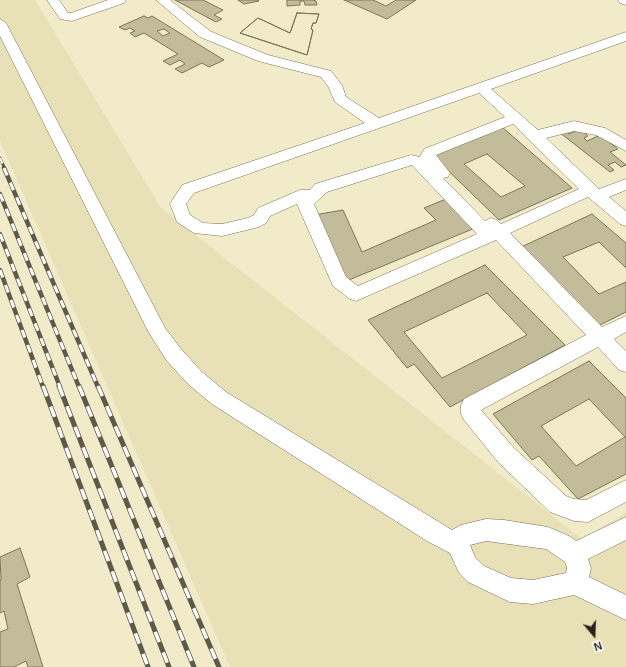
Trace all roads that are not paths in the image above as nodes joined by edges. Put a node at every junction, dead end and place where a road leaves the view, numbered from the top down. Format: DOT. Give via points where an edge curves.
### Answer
graph roads {
  1 [pos="53,0"];
  2 [pos="95,0"];
  3 [pos="120,0"];
  4 [pos="162,0"];
  5 [pos="73,12"];
  6 [pos="0,23"];
  7 [pos="626,36"];
  8 [pos="481,88"];
  9 [pos="515,118"];
  10 [pos="378,124"];
  11 [pos="536,136"];
  12 [pos="626,146"];
  13 [pos="626,184"];
  14 [pos="594,193"];
  15 [pos="306,194"];
  16 [pos="626,220"];
  17 [pos="494,234"];
  18 [pos="626,323"];
  19 [pos="599,337"];
  20 [pos="626,364"];
  21 [pos="626,490"];
  22 [pos="626,528"];
  23 [pos="458,544"];
  24 [pos="574,554"];
  25 [pos="575,583"];
  26 [pos="626,608"];
  1 -- 3 [label="street" via="64,16 72,16"];
  2 -- 5 [label="street" via="97,4"];
  4 -- 10 [label="street" via="205,34 263,58 326,74 335,85 340,99"];
  6 -- 23 [label="street" via="158,333 174,355 195,378 219,398 435,533"];
  7 -- 8 [label="street"];
  8 -- 9 [label="street"];
  8 -- 10 [label="street"];
  9 -- 11 [label="street"];
  9 -- 17 [label="street" via="429,152 428,157"];
  10 -- 15 [label="street" via="188,189 178,204 183,218 200,229 222,230 253,223 272,208"];
  11 -- 12 [label="street" via="574,126 600,131"];
  11 -- 14 [label="street"];
  13 -- 14 [label="street"];
  14 -- 16 [label="street"];
  14 -- 17 [label="street"];
  17 -- 17 [label="street" via="356,294 339,281 305,203 321,188 411,160 418,161"];
  17 -- 19 [label="street"];
  18 -- 19 [label="street"];
  19 -- 20 [label="street"];
  19 -- 21 [label="street" via="471,405 471,414 506,455 558,504 574,510 588,511"];
  22 -- 24 [label="street"];
  23 -- 24 [label="street" via="461,536 486,530 504,531 548,538"];
  23 -- 25 [label="street" via="467,565 476,574 510,590 533,592"];
  24 -- 25 [label="street" via="579,568"];
  25 -- 26 [label="street"];
}
